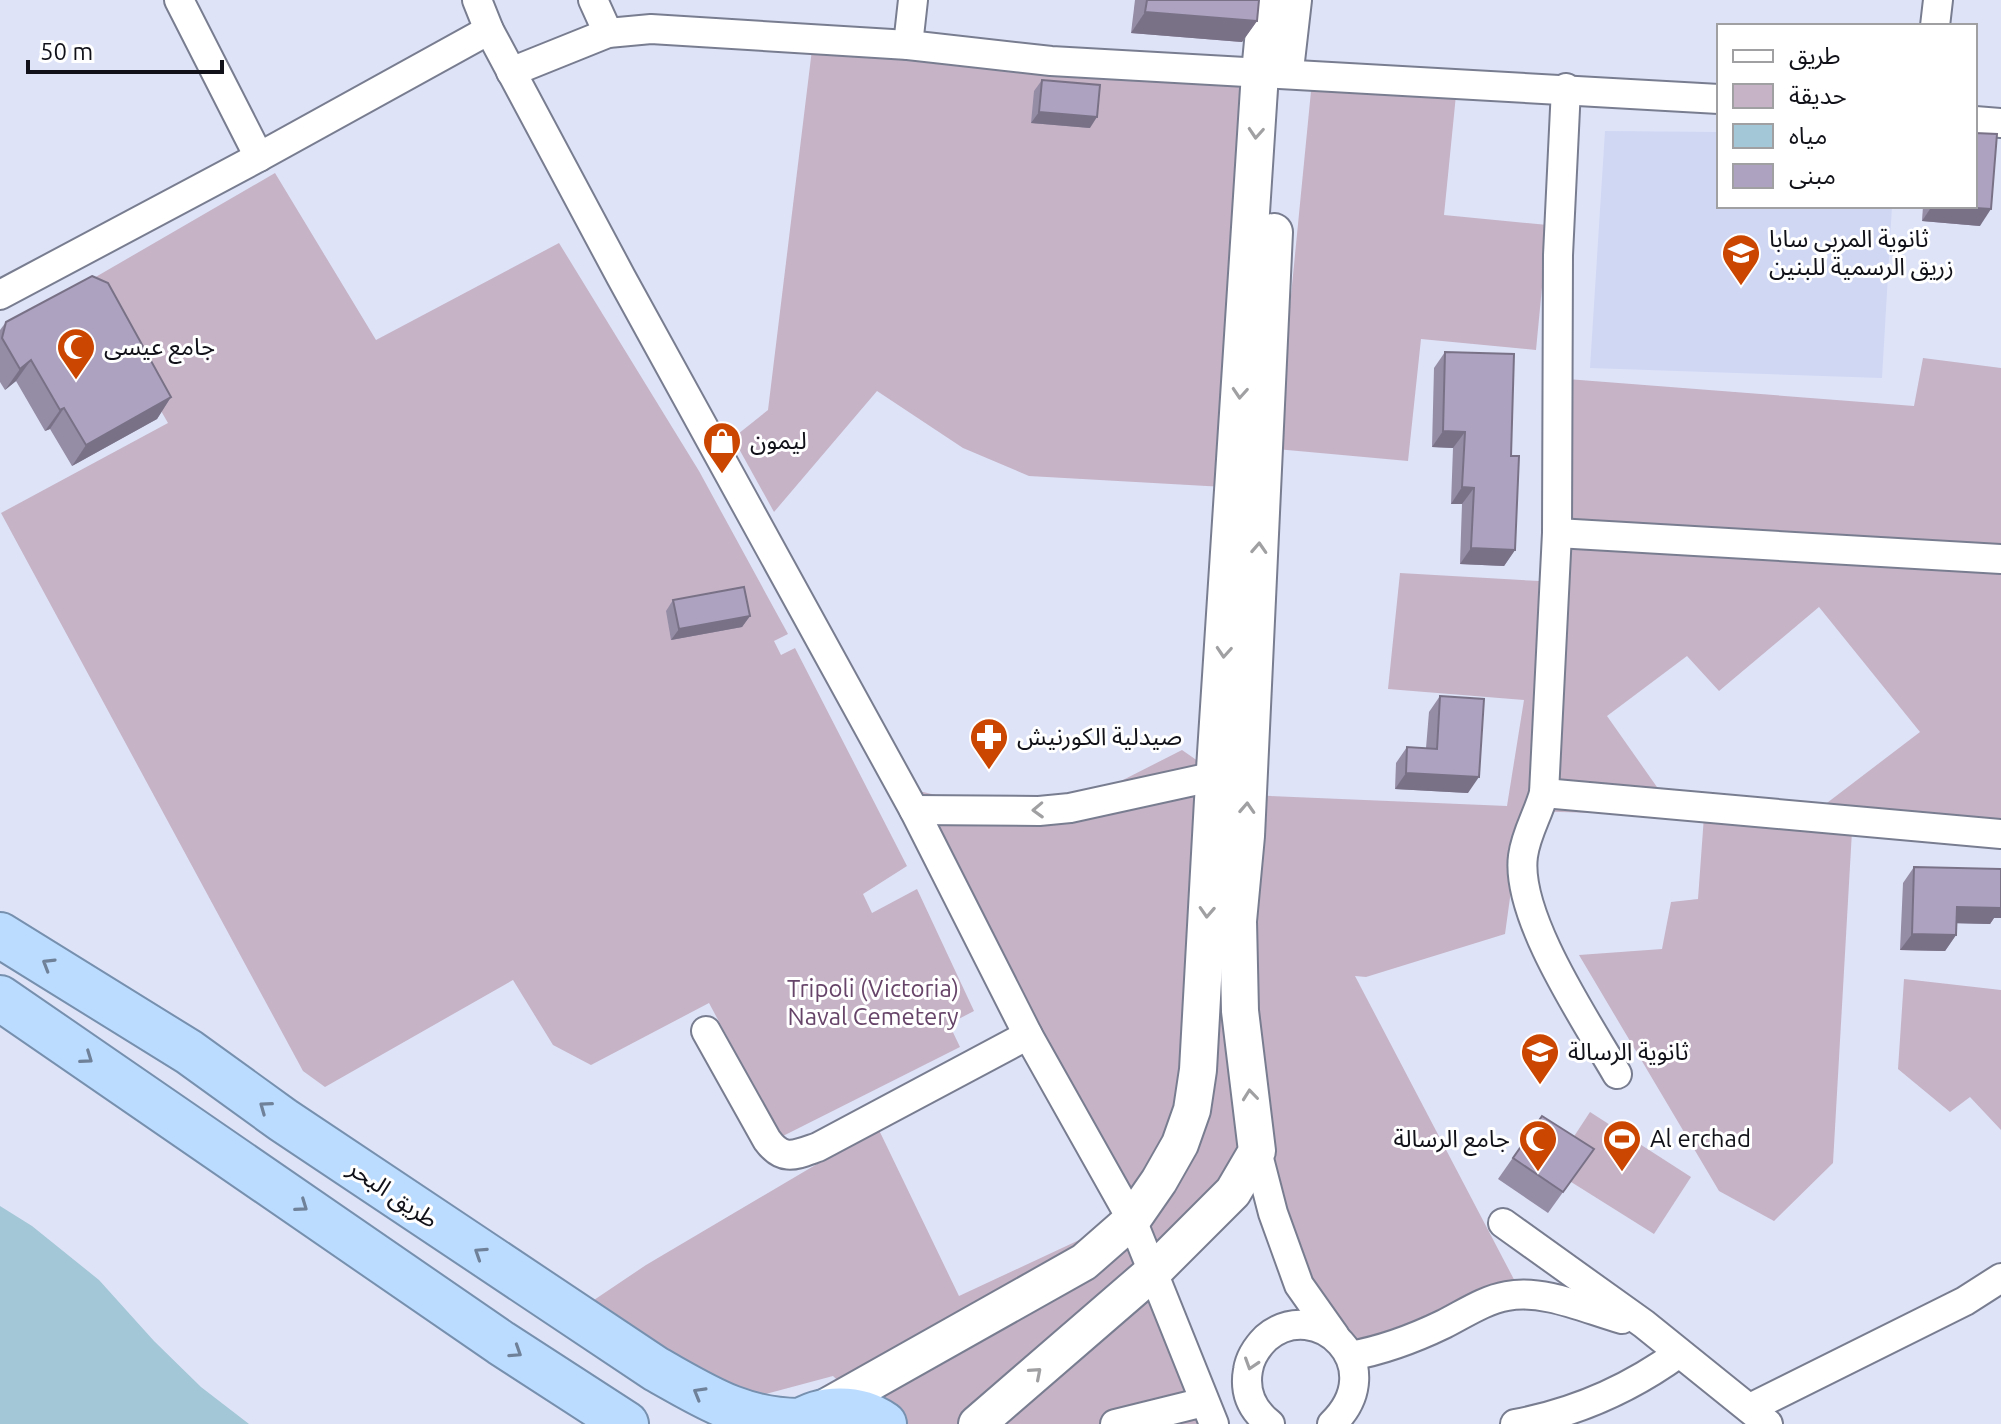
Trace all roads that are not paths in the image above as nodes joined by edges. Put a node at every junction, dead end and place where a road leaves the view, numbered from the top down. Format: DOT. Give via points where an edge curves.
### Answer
graph roads {
  1 [pos="179,0"];
  2 [pos="477,0"];
  3 [pos="593,0"];
  4 [pos="913,0"];
  5 [pos="1267,0"];
  6 [pos="1293,0"];
  7 [pos="1938,0"];
  8 [pos="1935,24"];
  9 [pos="489,30"];
  10 [pos="608,33"];
  11 [pos="908,45"];
  12 [pos="511,72"];
  13 [pos="1272,74"];
  14 [pos="1566,88"];
  15 [pos="1717,99"];
  16 [pos="1977,121"];
  17 [pos="2001,123"];
  18 [pos="259,157"];
  19 [pos="0,295"];
  20 [pos="1557,533"];
  21 [pos="2001,559"];
  22 [pos="1216,776"];
  23 [pos="1544,793"];
  24 [pos="914,810"];
  25 [pos="2001,834"];
  26 [pos="0,935"];
  27 [pos="0,998"];
  28 [pos="706,1031"];
  29 [pos="1028,1035"];
  30 [pos="1617,1074"];
  31 [pos="1257,1151"];
  32 [pos="1233,1192"];
  33 [pos="1273,1213"];
  34 [pos="1132,1220"];
  35 [pos="1503,1223"];
  36 [pos="1154,1271"];
  37 [pos="2001,1278"];
  38 [pos="1299,1285"];
  39 [pos="1644,1324"];
  40 [pos="1273,1333"];
  41 [pos="1344,1348"];
  42 [pos="1679,1353"];
  43 [pos="1209,1413"];
  44 [pos="1751,1417"];
  45 [pos="804,1420"];
  46 [pos="626,1424"];
  47 [pos="884,1424"];
  48 [pos="977,1424"];
  49 [pos="1115,1424"];
  50 [pos="1270,1424"];
  51 [pos="1332,1424"];
  52 [pos="1515,1424"];
  1 -- 18 [label="street"];
  2 -- 9 [label="street"];
  3 -- 10 [label="street"];
  4 -- 11 [label="street"];
  5 -- 13 [label="street"];
  6 -- 13 [label="street"];
  7 -- 8 [label="street"];
  9 -- 12 [label="street"];
  9 -- 18 [label="street"];
  10 -- 11 [label="street" via="651,29"];
  10 -- 12 [label="street"];
  11 -- 13 [label="street" via="1051,61"];
  12 -- 24 [label="street"];
  13 -- 14 [label="street"];
  13 -- 22 [label="street, one-way"];
  31 -- 13 [label="street, one-way" via="1240,1011 1238,921 1275,203"];
  14 -- 15 [label="street"];
  14 -- 20 [label="street" via="1558,255"];
  16 -- 17 [label="street"];
  18 -- 19 [label="street"];
  20 -- 21 [label="street"];
  20 -- 23 [label="street"];
  22 -- 24 [label="street, one-way" via="1070,808"];
  22 -- 34 [label="street, one-way" via="1192,1110 1180,1144"];
  23 -- 25 [label="street"];
  23 -- 30 [label="street" via="1522,860 1526,898 1554,962"];
  24 -- 29 [label="street"];
  45 -- 26 [label="highway, طريق البحر, one-way" via="773,1421 720,1406 656,1369 189,1052"];
  27 -- 46 [label="highway, one-way"];
  28 -- 29 [label="street" via="767,1140 787,1156 818,1147"];
  29 -- 34 [label="street"];
  31 -- 32 [label="street"];
  31 -- 33 [label="street"];
  32 -- 33 [label="street"];
  32 -- 36 [label="street"];
  33 -- 38 [label="street"];
  34 -- 36 [label="street"];
  34 -- 45 [label="street" via="1084,1262"];
  35 -- 39 [label="street"];
  36 -- 43 [label="street"];
  48 -- 36 [label="street, one-way"];
  37 -- 44 [label="street"];
  38 -- 40 [label="street"];
  38 -- 41 [label="street"];
  39 -- 41 [label="street" via="1559,1301 1506,1296 1391,1347"];
  39 -- 42 [label="street"];
  40 -- 41 [label="street" via="1286,1327 1314,1327"];
  40 -- 50 [label="street, one-way" via="1258,1345 1246,1381 1250,1400"];
  41 -- 51 [label="street" via="1355,1374 1354,1393"];
  42 -- 44 [label="street"];
  42 -- 52 [label="street" via="1651,1373 1571,1410"];
  43 -- 49 [label="street"];
  45 -- 47 [label="highway, طريق البحر" via="838,1410"];
}
